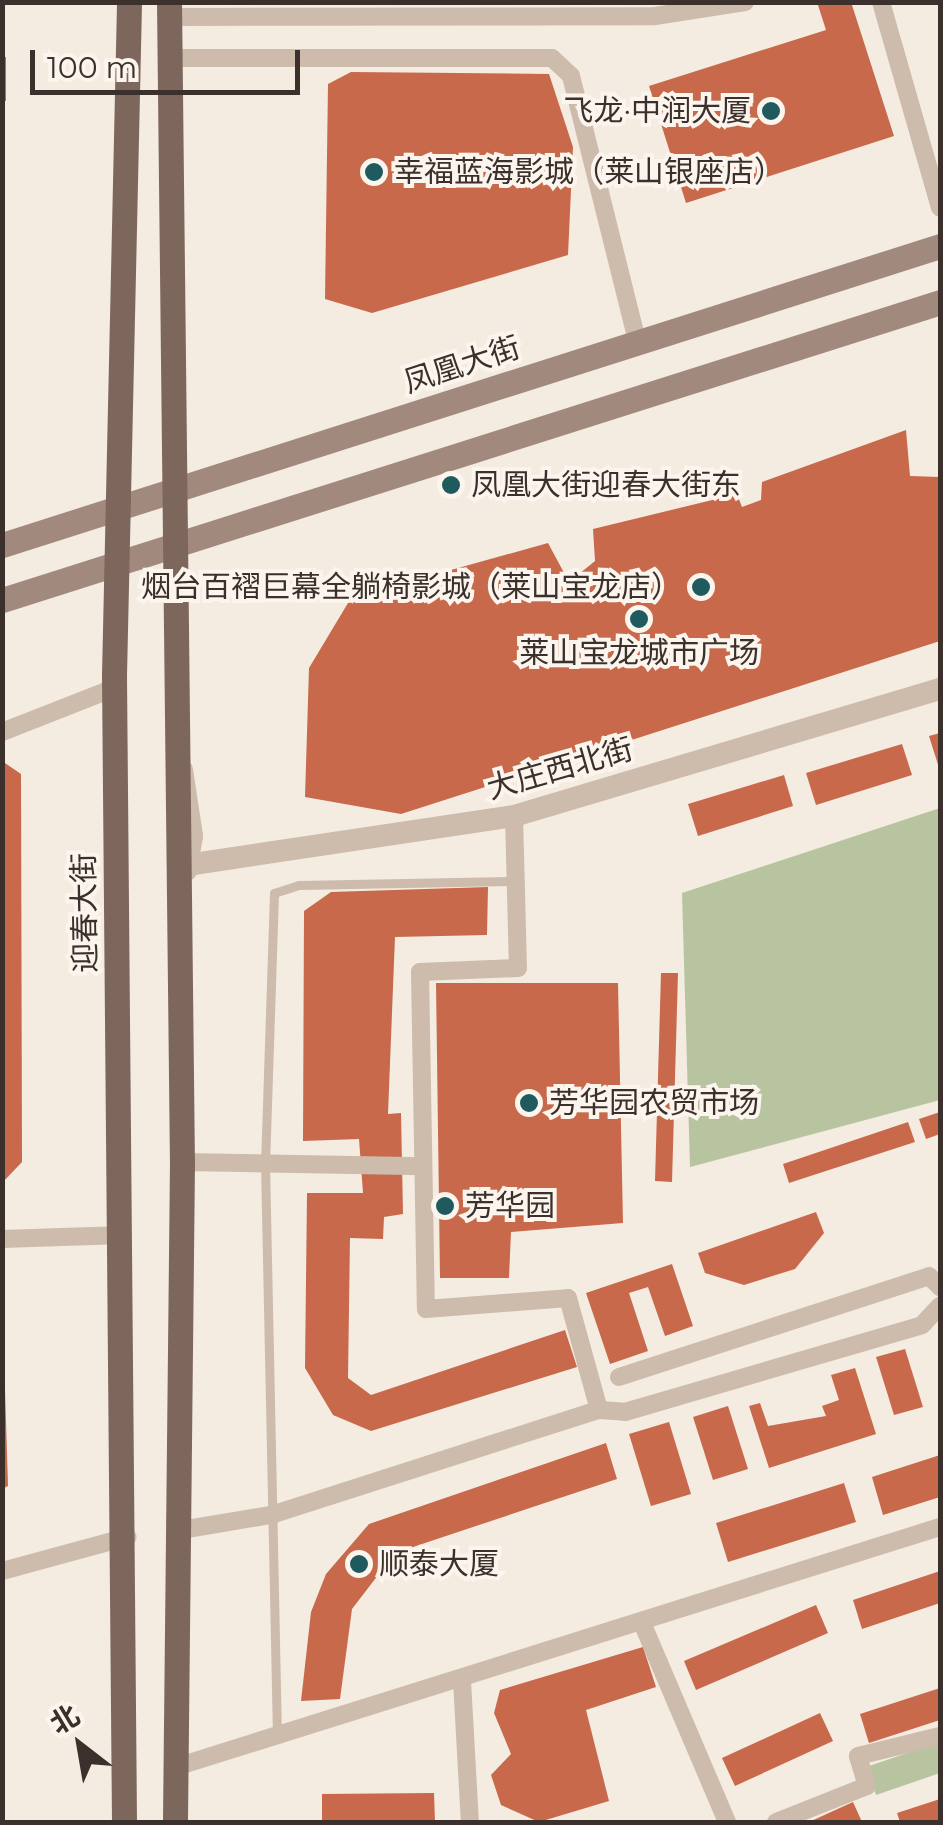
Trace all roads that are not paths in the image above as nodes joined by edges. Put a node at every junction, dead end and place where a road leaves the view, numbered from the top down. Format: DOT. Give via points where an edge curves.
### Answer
graph roads {
  1 [pos="129,2"];
  2 [pos="745,2"];
  3 [pos="881,2"];
  4 [pos="450,9"];
  5 [pos="169,10"];
  6 [pos="169,58"];
  7 [pos="940,208"];
  8 [pos="940,246"];
  9 [pos="940,302"];
  10 [pos="638,344"];
  11 [pos="169,492"];
  12 [pos="117,508"];
  13 [pos="2,545"];
  14 [pos="170,547"];
  15 [pos="116,564"];
  16 [pos="2,600"];
  17 [pos="114,688"];
  18 [pos="940,689"];
  19 [pos="2,732"];
  20 [pos="172,743"];
  21 [pos="514,816"];
  22 [pos="187,865"];
  23 [pos="516,880"];
  24 [pos="179,908"];
  25 [pos="182,1162"];
  26 [pos="265,1165"];
  27 [pos="423,1166"];
  28 [pos="122,1236"];
  29 [pos="2,1239"];
  30 [pos="940,1287"];
  31 [pos="940,1306"];
  32 [pos="620,1377"];
  33 [pos="599,1410"];
  34 [pos="271,1516"];
  35 [pos="940,1527"];
  36 [pos="181,1530"];
  37 [pos="128,1538"];
  38 [pos="2,1571"];
  39 [pos="643,1624"];
  40 [pos="462,1680"];
  41 [pos="278,1736"];
  42 [pos="940,1736"];
  43 [pos="176,1767"];
  44 [pos="124,1822"];
  45 [pos="175,1822"];
  46 [pos="470,1822"];
  47 [pos="727,1822"];
  48 [pos="776,1822"];
  1 -- 12 [label="main road, 迎春大街"];
  2 -- 4 [label="street" via="656,16"];
  3 -- 7 [label="street"];
  4 -- 5 [label="street"];
  5 -- 6 [label="main road"];
  6 -- 10 [label="street" via="552,58 571,76"];
  6 -- 11 [label="main road"];
  8 -- 10 [label="main road, 凤凰大街"];
  9 -- 14 [label="main road"];
  10 -- 11 [label="main road, 凤凰大街"];
  11 -- 12 [label="main road, 凤凰大街"];
  11 -- 14 [label="main road"];
  12 -- 13 [label="main road, 凤凰大街"];
  12 -- 15 [label="main road, 迎春大街"];
  14 -- 15 [label="main road"];
  14 -- 20 [label="main road"];
  15 -- 16 [label="main road"];
  15 -- 17 [label="main road, 迎春大街"];
  17 -- 19 [label="street"];
  17 -- 28 [label="main road, 迎春大街"];
  18 -- 21 [label="street, 大庄西北街"];
  20 -- 22 [label="street" via="190,793"];
  20 -- 24 [label="main road"];
  21 -- 22 [label="street, 大庄西北街"];
  21 -- 23 [label="street"];
  22 -- 24 [label="street"];
  23 -- 26 [label="lane" via="274,893"];
  23 -- 27 [label="street" via="518,968 420,972"];
  24 -- 25 [label="main road"];
  25 -- 26 [label="street"];
  25 -- 36 [label="main road"];
  26 -- 27 [label="street"];
  26 -- 34 [label="lane"];
  27 -- 33 [label="street" via="426,1309 568,1298"];
  28 -- 29 [label="street"];
  28 -- 37 [label="main road, 迎春大街"];
  30 -- 32 [label="street" via="929,1276"];
  31 -- 33 [label="street" via="922,1325 625,1412"];
  33 -- 34 [label="street"];
  34 -- 36 [label="street"];
  34 -- 41 [label="lane"];
  35 -- 39 [label="street"];
  36 -- 43 [label="main road"];
  37 -- 38 [label="street"];
  37 -- 44 [label="main road, 迎春大街"];
  39 -- 40 [label="street"];
  39 -- 47 [label="street"];
  40 -- 41 [label="street"];
  40 -- 46 [label="street"];
  41 -- 43 [label="street"];
  42 -- 48 [label="street" via="858,1756 867,1786"];
  43 -- 45 [label="main road"];
}
